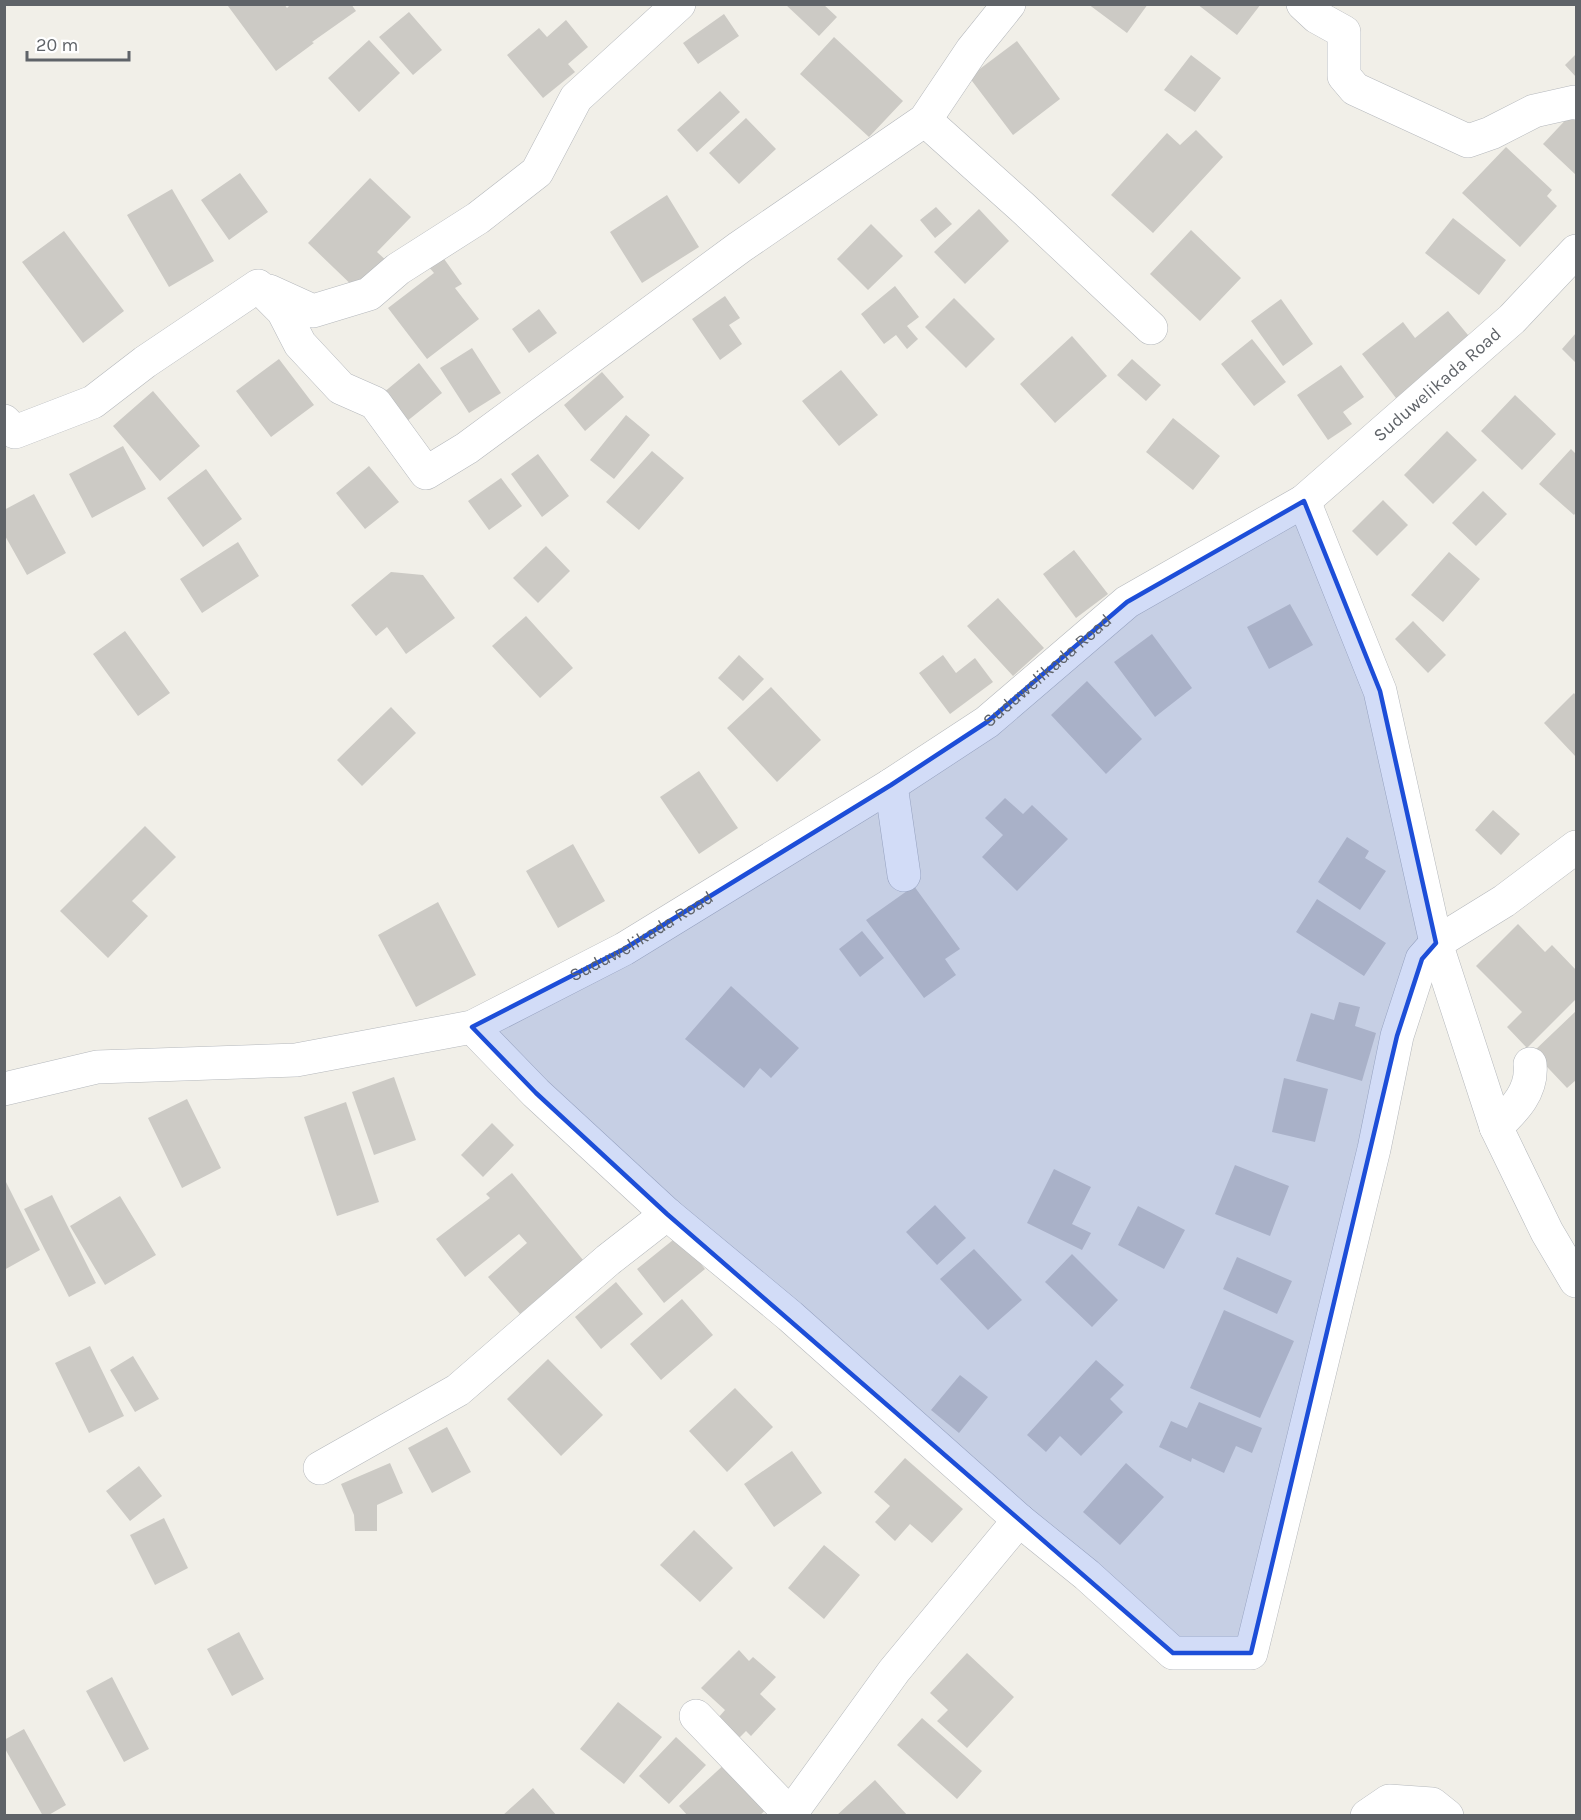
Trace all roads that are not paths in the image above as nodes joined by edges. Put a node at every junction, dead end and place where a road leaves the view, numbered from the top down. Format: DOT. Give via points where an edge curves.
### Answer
graph roads {
  1 [pos="679,4"];
  2 [pos="1009,4"];
  3 [pos="1303,4"];
  4 [pos="1576,104"];
  5 [pos="925,120"];
  6 [pos="1576,251"];
  7 [pos="258,286"];
  8 [pos="1151,328"];
  9 [pos="4,421"];
  10 [pos="1304,501"];
  11 [pos="891,785"];
  12 [pos="1576,847"];
  13 [pos="904,875"];
  14 [pos="1436,943"];
  15 [pos="472,1027"];
  16 [pos="1530,1064"];
  17 [pos="4,1089"];
  18 [pos="1496,1127"];
  19 [pos="667,1214"];
  20 [pos="1576,1281"];
  21 [pos="320,1468"];
  22 [pos="1019,1520"];
  23 [pos="696,1716"];
  24 [pos="789,1815"];
  25 [pos="1367,1815"];
  26 [pos="1447,1815"];
  1 -- 7 [label="street" via="576,98 537,172 478,218 398,269 369,294 313,311"];
  2 -- 5 [label="street"];
  3 -- 4 [label="street" via="1344,33 1344,76 1355,89 1468,141 1491,134 1534,111"];
  5 -- 7 [label="street" via="740,247 467,448 426,472 375,403 341,388 300,344 283,311"];
  5 -- 8 [label="street"];
  6 -- 10 [label="street, Suduwelikada Road" via="1512,319"];
  7 -- 9 [label="street" via="93,402 15,432"];
  10 -- 11 [label="street, Suduwelikada Road" via="1127,602 987,722"];
  10 -- 14 [label="street" via="1380,691"];
  11 -- 13 [label="street"];
  11 -- 15 [label="street, Suduwelikada Road" via="624,949"];
  12 -- 14 [label="street" via="1504,901"];
  14 -- 18 [label="street"];
  14 -- 22 [label="street" via="1422,959 1397,1036 1374,1149 1251,1653 1173,1653"];
  15 -- 17 [label="street, Suduwelikada Road" via="296,1060 97,1067"];
  15 -- 19 [label="street" via="536,1093"];
  16 -- 18 [label="street" via="1532,1077 1519,1104"];
  18 -- 20 [label="street" via="1547,1232"];
  19 -- 21 [label="street" via="458,1390"];
  19 -- 22 [label="street" via="790,1316"];
  22 -- 24 [label="street" via="894,1671"];
  23 -- 24 [label="street"];
  25 -- 26 [label="street" via="1389,1801 1432,1804"];
}
